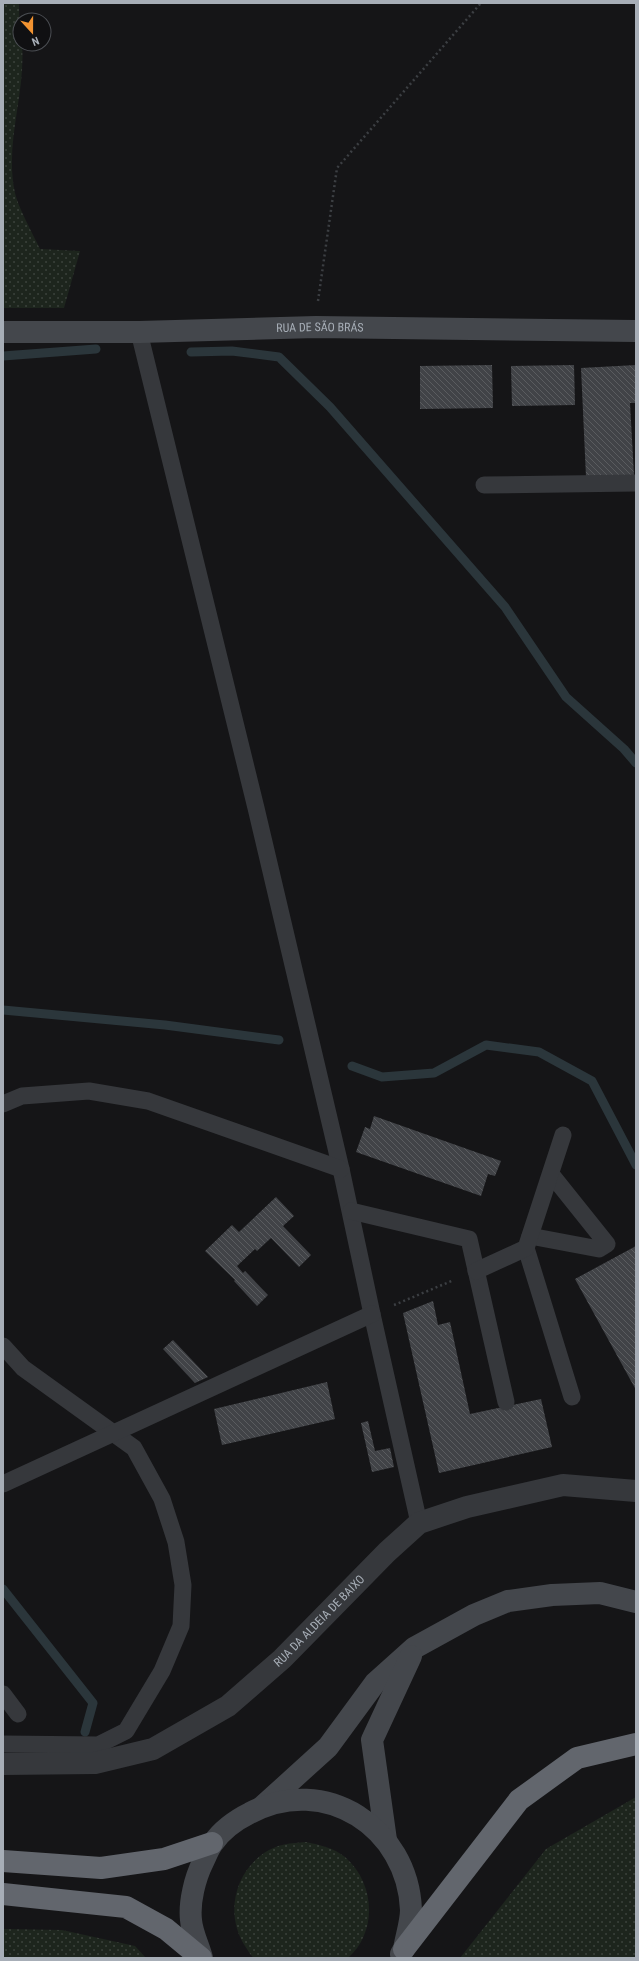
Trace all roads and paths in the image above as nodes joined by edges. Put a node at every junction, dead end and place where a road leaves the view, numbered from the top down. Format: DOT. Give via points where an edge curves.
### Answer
graph roads {
  1 [pos="481,3"];
  2 [pos="316,327"];
  3 [pos="636,331"];
  4 [pos="3,332"];
  5 [pos="139,332"];
  6 [pos="636,483"];
  7 [pos="484,485"];
  8 [pos="3,1104"];
  9 [pos="563,1135"];
  10 [pos="341,1169"];
  11 [pos="551,1174"];
  12 [pos="351,1211"];
  13 [pos="528,1242"];
  14 [pos="476,1271"];
  15 [pos="429,1291"];
  16 [pos="398,1304"];
  17 [pos="372,1314"];
  18 [pos="3,1346"];
  19 [pos="572,1397"];
  20 [pos="506,1402"];
  21 [pos="114,1433"];
  22 [pos="3,1484"];
  23 [pos="636,1491"];
  24 [pos="420,1523"];
  25 [pos="636,1602"];
  26 [pos="414,1648"];
  27 [pos="3,1694"];
  28 [pos="18,1714"];
  29 [pos="3,1744"];
  30 [pos="636,1744"];
  31 [pos="3,1764"];
  32 [pos="263,1806"];
  33 [pos="386,1840"];
  34 [pos="212,1843"];
  35 [pos="3,1861"];
  36 [pos="3,1894"];
  37 [pos="401,1953"];
  38 [pos="202,1958"];
  1 -- 2 [label="path" via="337,168"];
  2 -- 3 [label="main road, RUA DE SÃO BRÁS"];
  2 -- 5 [label="main road, RUA DE SÃO BRÁS"];
  4 -- 5 [label="main road, RUA DE SÃO BRÁS"];
  5 -- 10 [label="lane" via="256,808"];
  6 -- 7 [label="lane"];
  8 -- 10 [label="lane" via="22,1096 89,1091 148,1101"];
  9 -- 11 [label="lane"];
  10 -- 12 [label="lane"];
  11 -- 13 [label="lane"];
  11 -- 13 [label="lane" via="606,1244 599,1249"];
  12 -- 14 [label="lane" via="469,1240"];
  12 -- 17 [label="lane"];
  13 -- 14 [label="lane"];
  13 -- 19 [label="lane"];
  14 -- 20 [label="lane"];
  15 -- 16 [label="path"];
  17 -- 21 [label="lane"];
  17 -- 24 [label="lane"];
  18 -- 21 [label="lane" via="22,1368"];
  21 -- 22 [label="lane"];
  21 -- 29 [label="lane" via="134,1448 162,1499 176,1542 183,1585 181,1626 162,1671 126,1731 98,1745"];
  23 -- 24 [label="street, RUA DA ALDEIA DE BAIXO" via="563,1485 467,1507"];
  24 -- 31 [label="street, RUA DA ALDEIA DE BAIXO" via="387,1552 282,1659 228,1706 153,1749 95,1763"];
  25 -- 26 [label="main road" via="600,1593 552,1595 508,1601"];
  26 -- 32 [label="main road" via="375,1683 328,1747"];
  26 -- 33 [label="main road" via="372,1740"];
  27 -- 28 [label="lane"];
  30 -- 37 [label="highway" via="577,1758 519,1800"];
  32 -- 33 [label="main road" via="297,1799 330,1803 361,1817"];
  32 -- 34 [label="main road" via="235,1821"];
  33 -- 37 [label="main road" via="405,1873 411,1911"];
  34 -- 35 [label="highway" via="164,1859 101,1868"];
  34 -- 38 [label="main road" via="195,1880 191,1920"];
  36 -- 38 [label="highway" via="126,1907 166,1929"];
}
